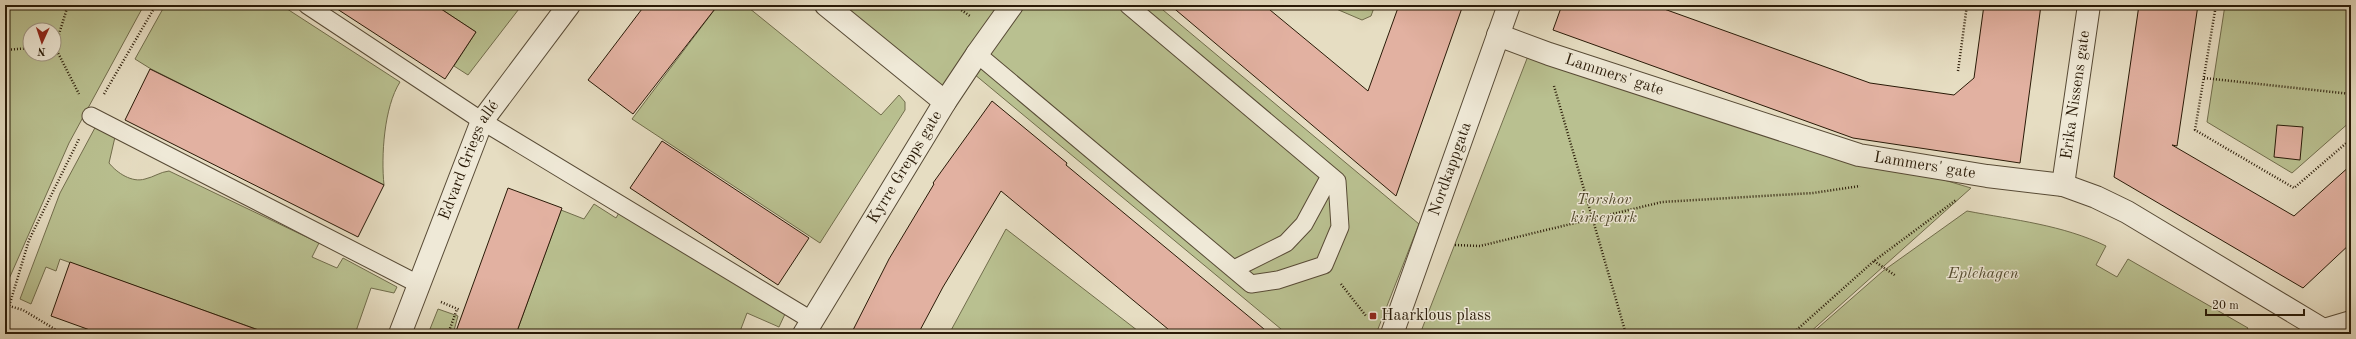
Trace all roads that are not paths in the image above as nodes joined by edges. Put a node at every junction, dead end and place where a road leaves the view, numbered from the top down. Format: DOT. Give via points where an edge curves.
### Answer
graph roads {
  1 [pos="307,5"];
  2 [pos="569,5"];
  3 [pos="826,5"];
  4 [pos="1012,5"];
  5 [pos="1128,5"];
  6 [pos="1509,5"];
  7 [pos="2089,5"];
  8 [pos="1498,35"];
  9 [pos="977,54"];
  10 [pos="945,102"];
  11 [pos="90,116"];
  12 [pos="482,121"];
  13 [pos="1330,176"];
  14 [pos="2063,185"];
  15 [pos="1234,269"];
  16 [pos="420,285"];
  17 [pos="2351,322"];
  18 [pos="808,327"];
  19 [pos="2327,332"];
  20 [pos="400,334"];
  21 [pos="1392,334"];
  1 -- 12 [label="lane"];
  2 -- 12 [label="street, Edvard Griegs allé"];
  3 -- 10 [label="street"];
  4 -- 9 [label="street, Kyrre Grepps gate"];
  5 -- 13 [label="lane"];
  6 -- 8 [label="street, Nordkappgata"];
  7 -- 14 [label="street, Erika Nissens gate"];
  8 -- 14 [label="street, Lammers' gate" via="1859,155 1987,176"];
  8 -- 21 [label="street, Nordkappgata"];
  9 -- 10 [label="street, Kyrre Grepps gate"];
  9 -- 15 [label="lane"];
  10 -- 18 [label="street, Kyrre Grepps gate"];
  11 -- 16 [label="lane"];
  12 -- 16 [label="street, Edvard Griegs allé"];
  12 -- 18 [label="lane"];
  13 -- 15 [label="lane" via="1304,224 1286,243"];
  13 -- 15 [label="lane" via="1337,181 1340,227 1324,265 1278,280 1251,284"];
  14 -- 19 [label="street, Lammers' gate" via="2127,212"];
  16 -- 20 [label="street, Edvard Griegs allé"];
  17 -- 19 [label="street"];
}
